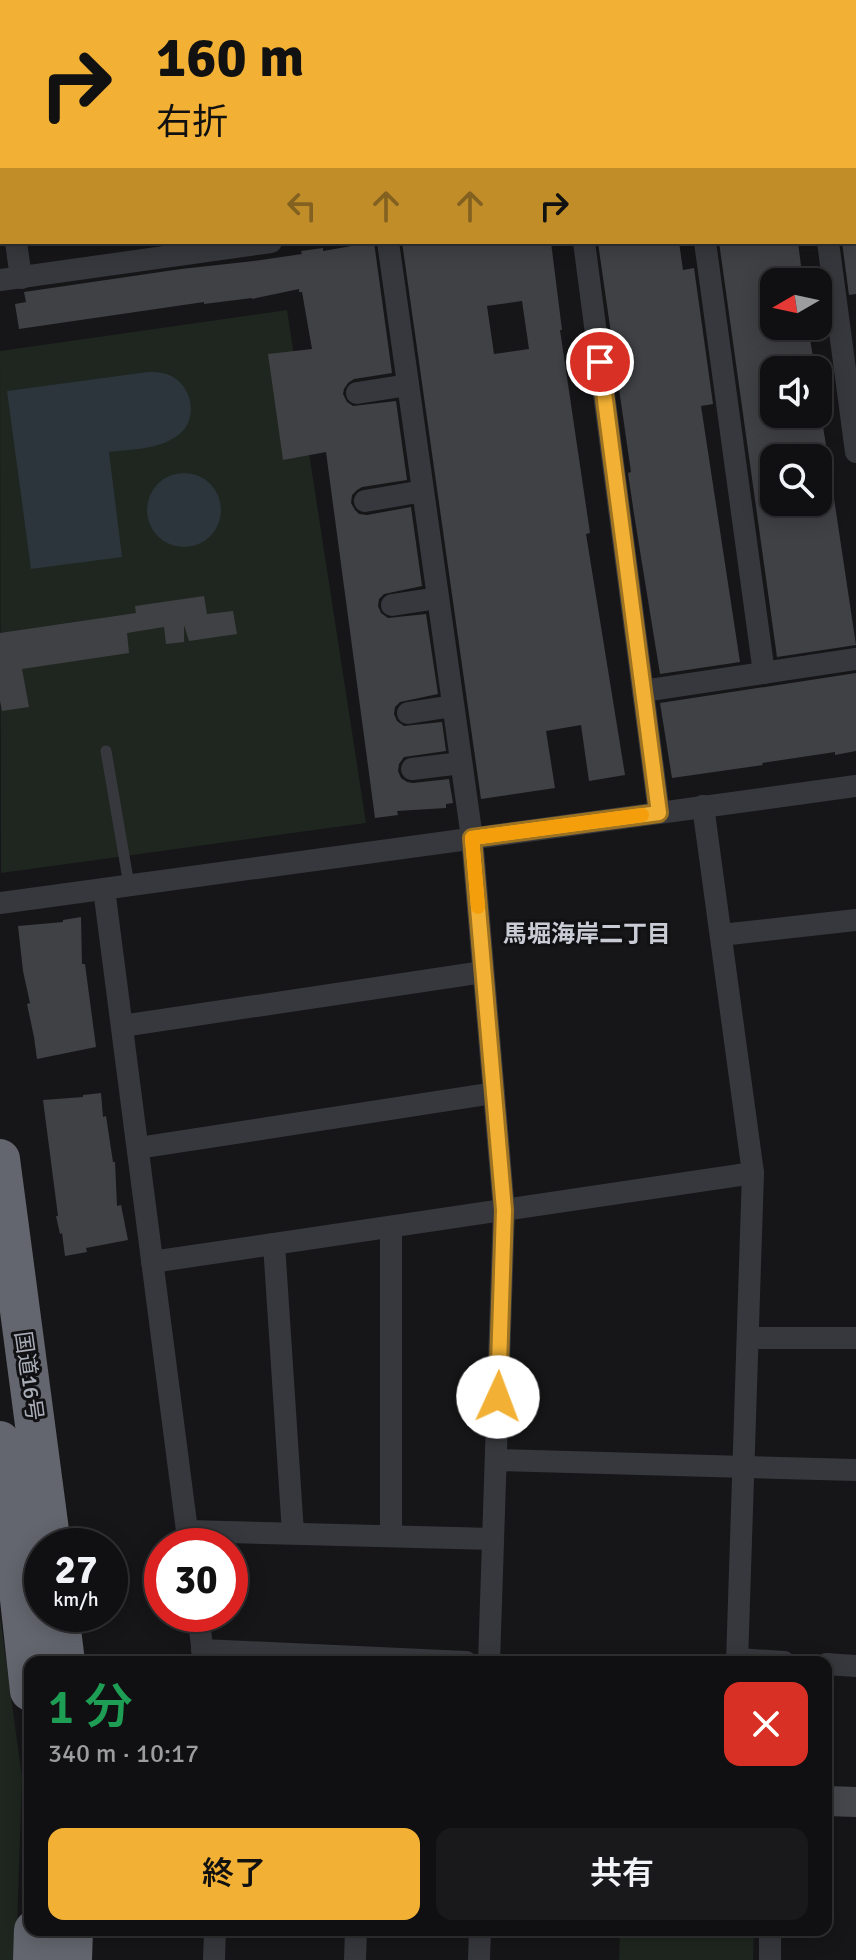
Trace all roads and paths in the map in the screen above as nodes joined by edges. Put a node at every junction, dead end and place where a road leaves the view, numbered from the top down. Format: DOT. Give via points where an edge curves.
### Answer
graph roads {
  1 [pos="16,244"];
  2 [pos="257,244"];
  3 [pos="388,244"];
  4 [pos="584,244"];
  5 [pos="705,244"];
  6 [pos="828,244"];
  7 [pos="10,279"];
  8 [pos="408,385"];
  9 [pos="357,393"];
  10 [pos="853,405"];
  11 [pos="856,452"];
  12 [pos="423,491"];
  13 [pos="365,501"];
  14 [pos="438,598"];
  15 [pos="392,605"];
  16 [pos="856,659"];
  17 [pos="764,673"];
  18 [pos="643,691"];
  19 [pos="453,706"];
  20 [pos="408,713"];
  21 [pos="106,751"];
  22 [pos="461,763"];
  23 [pos="412,769"];
  24 [pos="856,786"];
  25 [pos="703,806"];
  26 [pos="659,813"];
  27 [pos="472,838"];
  28 [pos="129,885"];
  29 [pos="104,889"];
  30 [pos="0,903"];
  31 [pos="856,920"];
  32 [pos="721,935"];
  33 [pos="483,972"];
  34 [pos="122,1026"];
  35 [pos="494,1093"];
  36 [pos="138,1148"];
  37 [pos="0,1159"];
  38 [pos="753,1173"];
  39 [pos="504,1210"];
  40 [pos="391,1227"];
  41 [pos="274,1244"];
  42 [pos="152,1262"];
  43 [pos="748,1338"];
  44 [pos="856,1338"];
  45 [pos="0,1441"];
  46 [pos="496,1460"];
  47 [pos="743,1467"];
  48 [pos="856,1470"];
  49 [pos="49,1528"];
  50 [pos="187,1528"];
  51 [pos="293,1533"];
  52 [pos="248,1535"];
  53 [pos="391,1536"];
  54 [pos="493,1539"];
  55 [pos="61,1632"];
  56 [pos="200,1632"];
  57 [pos="26,1656"];
  58 [pos="64,1656"];
  59 [pos="203,1656"];
  60 [pos="489,1656"];
  61 [pos="737,1656"];
  62 [pos="832,1664"];
  63 [pos="856,1666"];
  64 [pos="832,1801"];
  65 [pos="856,1802"];
  66 [pos="34,1936"];
  67 [pos="73,1936"];
  68 [pos="215,1936"];
  69 [pos="356,1936"];
  70 [pos="480,1936"];
  71 [pos="770,1936"];
  72 [pos="33,1960"];
  73 [pos="72,1960"];
  74 [pos="214,1960"];
  75 [pos="355,1960"];
  76 [pos="479,1960"];
  77 [pos="770,1960"];
  1 -- 7 [label="street"];
  2 -- 7 [label="street"];
  3 -- 8 [label="street"];
  4 -- 18 [label="street"];
  5 -- 17 [label="street"];
  6 -- 10 [label="street"];
  8 -- 9 [label="street"];
  8 -- 12 [label="street"];
  10 -- 11 [label="street"];
  12 -- 13 [label="street"];
  12 -- 14 [label="street"];
  14 -- 15 [label="street"];
  14 -- 19 [label="street"];
  16 -- 17 [label="street"];
  17 -- 18 [label="street"];
  18 -- 26 [label="street"];
  19 -- 20 [label="street"];
  19 -- 22 [label="street"];
  21 -- 28 [label="lane"];
  22 -- 23 [label="street"];
  22 -- 27 [label="street"];
  24 -- 25 [label="street"];
  25 -- 26 [label="street"];
  25 -- 32 [label="street"];
  26 -- 27 [label="street"];
  27 -- 28 [label="street"];
  27 -- 33 [label="street"];
  28 -- 29 [label="street"];
  29 -- 30 [label="street"];
  29 -- 34 [label="street"];
  31 -- 32 [label="street"];
  32 -- 38 [label="street"];
  33 -- 34 [label="street"];
  33 -- 35 [label="street"];
  34 -- 36 [label="street"];
  35 -- 36 [label="street"];
  35 -- 39 [label="street"];
  36 -- 42 [label="street"];
  37 -- 49 [label="highway, 国道16号"];
  38 -- 39 [label="street"];
  38 -- 43 [label="street"];
  39 -- 40 [label="street"];
  39 -- 46 [label="street"];
  40 -- 41 [label="street"];
  40 -- 53 [label="street"];
  41 -- 42 [label="street"];
  41 -- 51 [label="street"];
  42 -- 50 [label="street"];
  43 -- 44 [label="street"];
  43 -- 47 [label="street"];
  45 -- 57 [label="highway, 国道16号"];
  46 -- 47 [label="street"];
  46 -- 54 [label="street"];
  47 -- 48 [label="street"];
  47 -- 61 [label="street"];
  51 -- 52 [label="street"];
  51 -- 53 [label="street"];
  53 -- 54 [label="street"];
  54 -- 60 [label="street"];
  55 -- 58 [label="highway"];
  56 -- 59 [label="street"];
  62 -- 63 [label="street"];
  64 -- 65 [label="street"];
  66 -- 72 [label="highway"];
  67 -- 73 [label="highway"];
  68 -- 74 [label="street"];
  69 -- 75 [label="street"];
  70 -- 76 [label="street"];
  71 -- 77 [label="street"];
}
